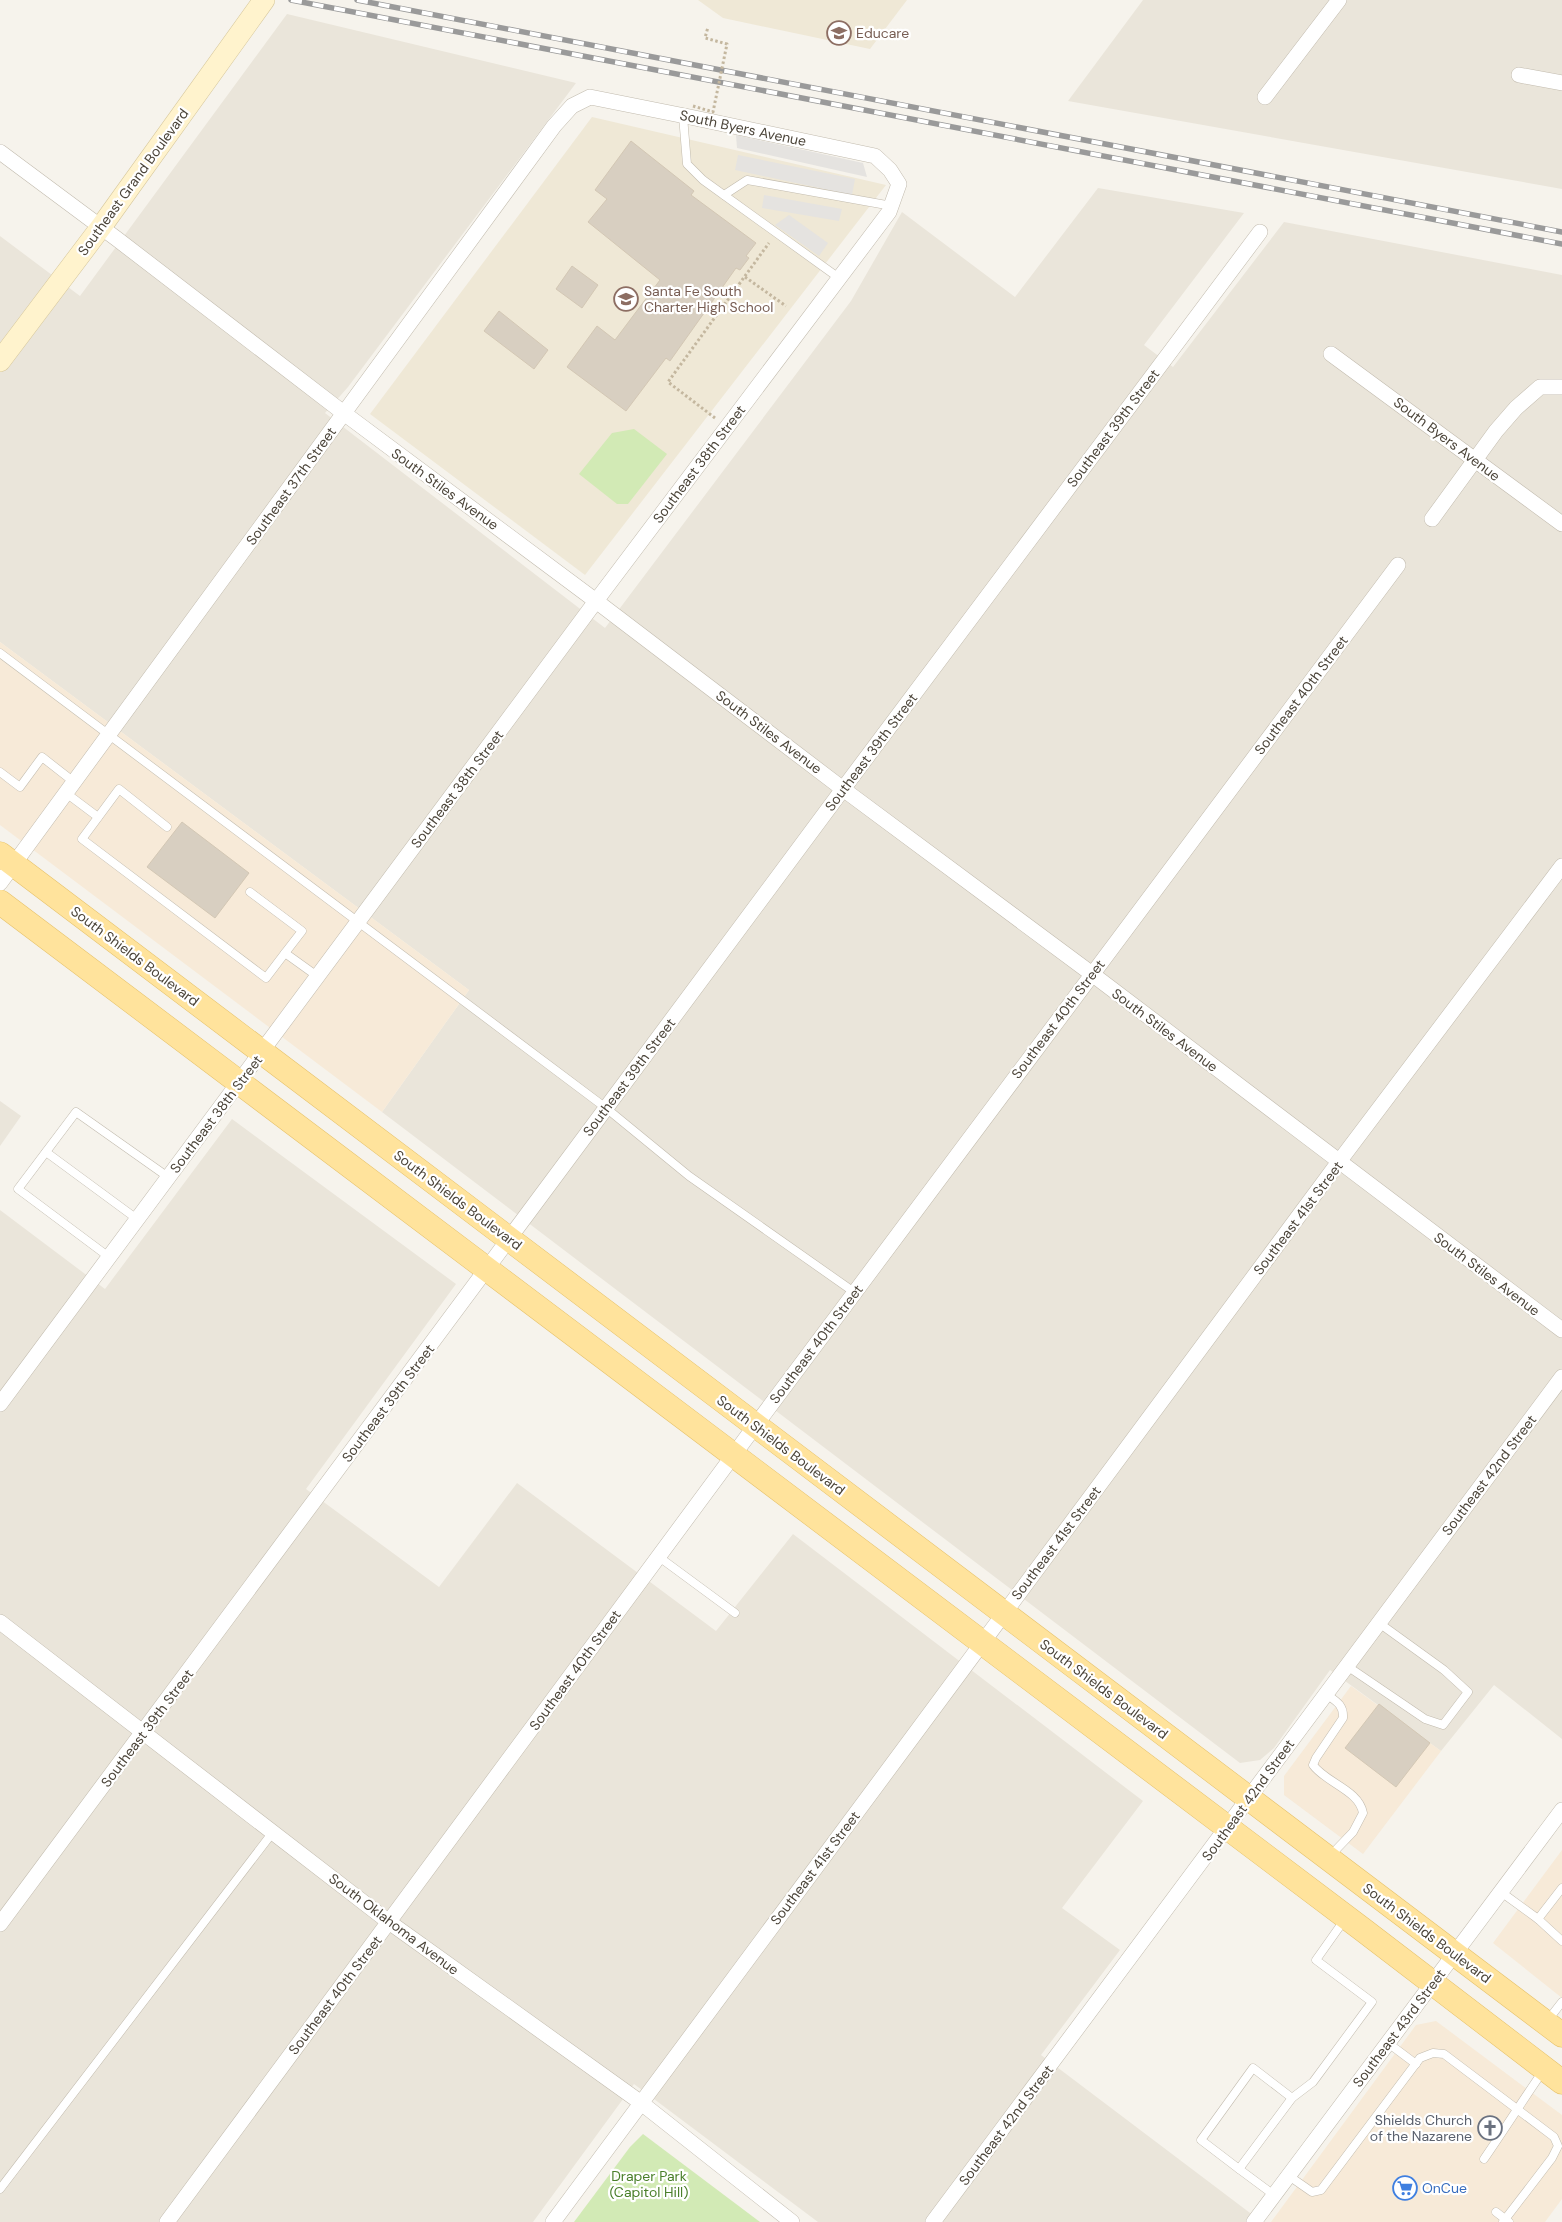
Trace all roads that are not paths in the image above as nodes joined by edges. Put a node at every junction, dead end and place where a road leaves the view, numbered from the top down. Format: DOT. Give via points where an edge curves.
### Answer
graph roads {
  1 [pos="264,0"];
  2 [pos="1338,0"];
  3 [pos="1519,75"];
  4 [pos="1562,83"];
  5 [pos="1265,97"];
  6 [pos="590,98"];
  7 [pos="689,113"];
  8 [pos="0,152"];
  9 [pos="890,170"];
  10 [pos="724,195"];
  11 [pos="892,206"];
  12 [pos="102,227"];
  13 [pos="1260,232"];
  14 [pos="839,278"];
  15 [pos="1331,354"];
  16 [pos="0,361"];
  17 [pos="1562,386"];
  18 [pos="345,414"];
  19 [pos="1476,461"];
  20 [pos="1432,519"];
  21 [pos="1562,524"];
  22 [pos="1398,565"];
  23 [pos="596,600"];
  24 [pos="0,653"];
  25 [pos="109,734"];
  26 [pos="0,772"];
  27 [pos="70,787"];
  28 [pos="843,789"];
  29 [pos="98,817"];
  30 [pos="167,826"];
  31 [pos="6,859"];
  32 [pos="1562,866"];
  33 [pos="0,883"];
  34 [pos="250,892"];
  35 [pos="0,902"];
  36 [pos="358,921"];
  37 [pos="285,954"];
  38 [pos="1092,974"];
  39 [pos="317,976"];
  40 [pos="262,1052"];
  41 [pos="239,1082"];
  42 [pos="606,1108"];
  43 [pos="46,1152"];
  44 [pos="1338,1163"];
  45 [pos="168,1177"];
  46 [pos="137,1219"];
  47 [pos="509,1239"];
  48 [pos="109,1257"];
  49 [pos="488,1269"];
  50 [pos="854,1292"];
  51 [pos="1562,1330"];
  52 [pos="1562,1378"];
  53 [pos="0,1404"];
  54 [pos="755,1426"];
  55 [pos="734,1455"];
  56 [pos="659,1557"];
  57 [pos="735,1613"];
  58 [pos="1004,1613"];
  59 [pos="0,1622"];
  60 [pos="1379,1623"];
  61 [pos="983,1643"];
  62 [pos="1346,1666"];
  63 [pos="1326,1694"];
  64 [pos="144,1732"];
  65 [pos="1248,1798"];
  66 [pos="1562,1810"];
  67 [pos="1226,1829"];
  68 [pos="273,1832"];
  69 [pos="1328,1858"];
  70 [pos="1562,1888"];
  71 [pos="1501,1892"];
  72 [pos="1346,1918"];
  73 [pos="1538,1919"];
  74 [pos="389,1922"];
  75 [pos="0,1924"];
  76 [pos="1562,1941"];
  77 [pos="1455,1954"];
  78 [pos="1433,1983"];
  79 [pos="1562,2002"];
  80 [pos="1554,2029"];
  81 [pos="1388,2043"];
  82 [pos="1416,2064"];
  83 [pos="1553,2076"];
  84 [pos="1292,2098"];
  85 [pos="640,2102"];
  86 [pos="1516,2109"];
  87 [pos="1484,2159"];
  88 [pos="1239,2169"];
  89 [pos="1288,2176"];
  90 [pos="0,2190"];
  91 [pos="1274,2195"];
  92 [pos="1496,2212"];
  93 [pos="1506,2221"];
  94 [pos="167,2222"];
  95 [pos="553,2222"];
  96 [pos="792,2222"];
  97 [pos="933,2222"];
  98 [pos="1254,2222"];
  1 -- 12 [label="street, Southeast Grand Boulevard"];
  2 -- 5 [label="street"];
  3 -- 4 [label="street"];
  6 -- 7 [label="street, South Byers Avenue"];
  6 -- 18 [label="street, Southeast 37th Street" via="572,106 554,126"];
  7 -- 9 [label="street, South Byers Avenue" via="875,156"];
  7 -- 10 [label="lane" via="687,164"];
  8 -- 12 [label="street, South Stiles Avenue"];
  9 -- 11 [label="street, Southeast 38th Street" via="898,184"];
  10 -- 11 [label="lane" via="747,180"];
  10 -- 14 [label="lane"];
  11 -- 14 [label="street, Southeast 38th Street"];
  12 -- 16 [label="street, Southeast Grand Boulevard"];
  12 -- 18 [label="street, South Stiles Avenue"];
  13 -- 28 [label="street, Southeast 39th Street"];
  14 -- 23 [label="street, Southeast 38th Street"];
  15 -- 19 [label="street, South Byers Avenue"];
  17 -- 19 [label="street" via="1540,387 1496,431"];
  18 -- 23 [label="street, South Stiles Avenue"];
  18 -- 25 [label="street, Southeast 37th Street"];
  19 -- 20 [label="street"];
  19 -- 21 [label="street, South Byers Avenue"];
  22 -- 38 [label="street, Southeast 40th Street"];
  23 -- 28 [label="street, South Stiles Avenue"];
  23 -- 36 [label="street, Southeast 38th Street"];
  24 -- 25 [label="lane"];
  25 -- 27 [label="street, Southeast 37th Street"];
  25 -- 36 [label="lane"];
  26 -- 27 [label="lane" via="20,787 42,757"];
  27 -- 29 [label="lane"];
  27 -- 31 [label="street, Southeast 37th Street"];
  28 -- 38 [label="street, South Stiles Avenue"];
  28 -- 42 [label="street, Southeast 39th Street"];
  29 -- 30 [label="lane" via="119,789"];
  29 -- 37 [label="lane" via="82,839 266,978"];
  31 -- 33 [label="street, Southeast 37th Street"];
  31 -- 40 [label="main road, South Shields Boulevard"];
  32 -- 44 [label="street, Southeast 41st Street"];
  34 -- 37 [label="lane" via="302,931"];
  35 -- 41 [label="main road"];
  36 -- 39 [label="street, Southeast 38th Street"];
  36 -- 42 [label="lane"];
  37 -- 39 [label="lane"];
  38 -- 44 [label="street, South Stiles Avenue"];
  38 -- 50 [label="street, Southeast 40th Street"];
  39 -- 40 [label="street, Southeast 38th Street"];
  40 -- 41 [label="street, Southeast 38th Street"];
  40 -- 47 [label="main road, South Shields Boulevard"];
  41 -- 45 [label="street, Southeast 38th Street"];
  41 -- 49 [label="main road"];
  42 -- 47 [label="street, Southeast 39th Street"];
  42 -- 50 [label="lane" via="689,1176"];
  43 -- 45 [label="lane" via="76,1112"];
  43 -- 46 [label="lane"];
  43 -- 48 [label="lane" via="18,1189"];
  44 -- 51 [label="street, South Stiles Avenue"];
  44 -- 58 [label="street, Southeast 41st Street"];
  45 -- 46 [label="street, Southeast 38th Street"];
  46 -- 48 [label="street, Southeast 38th Street"];
  47 -- 49 [label="street, Southeast 39th Street"];
  47 -- 54 [label="main road, South Shields Boulevard"];
  48 -- 53 [label="street, Southeast 38th Street"];
  49 -- 55 [label="main road"];
  49 -- 64 [label="street, Southeast 39th Street"];
  50 -- 54 [label="street, Southeast 40th Street"];
  52 -- 60 [label="street, Southeast 42nd Street"];
  54 -- 55 [label="street, Southeast 40th Street"];
  54 -- 58 [label="main road, South Shields Boulevard"];
  55 -- 56 [label="street, Southeast 40th Street"];
  55 -- 61 [label="main road"];
  56 -- 57 [label="lane"];
  56 -- 74 [label="street, Southeast 40th Street"];
  58 -- 61 [label="street, Southeast 41st Street"];
  58 -- 65 [label="main road, South Shields Boulevard"];
  59 -- 64 [label="street, South Oklahoma Avenue"];
  60 -- 62 [label="street, Southeast 42nd Street"];
  60 -- 62 [label="lane" via="1444,1670 1468,1692 1453,1712 1443,1725 1425,1719"];
  61 -- 67 [label="main road"];
  61 -- 85 [label="street, Southeast 41st Street"];
  62 -- 63 [label="street, Southeast 42nd Street"];
  63 -- 65 [label="street, Southeast 42nd Street"];
  63 -- 69 [label="lane" via="1341,1704 1343,1718 1314,1766 1357,1800 1363,1813 1352,1832"];
  64 -- 68 [label="street, South Oklahoma Avenue"];
  64 -- 75 [label="street, Southeast 39th Street"];
  65 -- 67 [label="street, Southeast 42nd Street"];
  65 -- 69 [label="main road, South Shields Boulevard"];
  66 -- 71 [label="street, Southeast 43rd Street"];
  67 -- 72 [label="main road"];
  67 -- 97 [label="street, Southeast 42nd Street"];
  68 -- 74 [label="street, South Oklahoma Avenue"];
  68 -- 90 [label="lane"];
  69 -- 77 [label="main road, South Shields Boulevard"];
  70 -- 73 [label="lane"];
  71 -- 73 [label="lane"];
  71 -- 77 [label="street, Southeast 43rd Street"];
  72 -- 78 [label="main road"];
  72 -- 84 [label="lane" via="1316,1960 1372,2002 1314,2082"];
  73 -- 76 [label="lane"];
  74 -- 85 [label="street, South Oklahoma Avenue"];
  74 -- 94 [label="street, Southeast 40th Street"];
  77 -- 78 [label="street, Southeast 43rd Street"];
  77 -- 80 [label="main road, South Shields Boulevard"];
  78 -- 81 [label="street, Southeast 43rd Street"];
  78 -- 83 [label="main road"];
  79 -- 80 [label="lane"];
  81 -- 82 [label="lane"];
  81 -- 89 [label="street, Southeast 43rd Street"];
  82 -- 86 [label="lane" via="1420,2058 1433,2053 1444,2054"];
  82 -- 89 [label="lane" via="1321,2190 1312,2192"];
  83 -- 86 [label="lane"];
  84 -- 88 [label="lane"];
  84 -- 88 [label="lane" via="1253,2068 1201,2140"];
  85 -- 95 [label="street, Southeast 41st Street"];
  85 -- 96 [label="street, South Oklahoma Avenue"];
  86 -- 87 [label="lane"];
  86 -- 93 [label="lane" via="1554,2137 1558,2146"];
  88 -- 91 [label="lane"];
  89 -- 91 [label="street, Southeast 43rd Street"];
  91 -- 98 [label="street, Southeast 43rd Street"];
  92 -- 93 [label="lane"];
}
